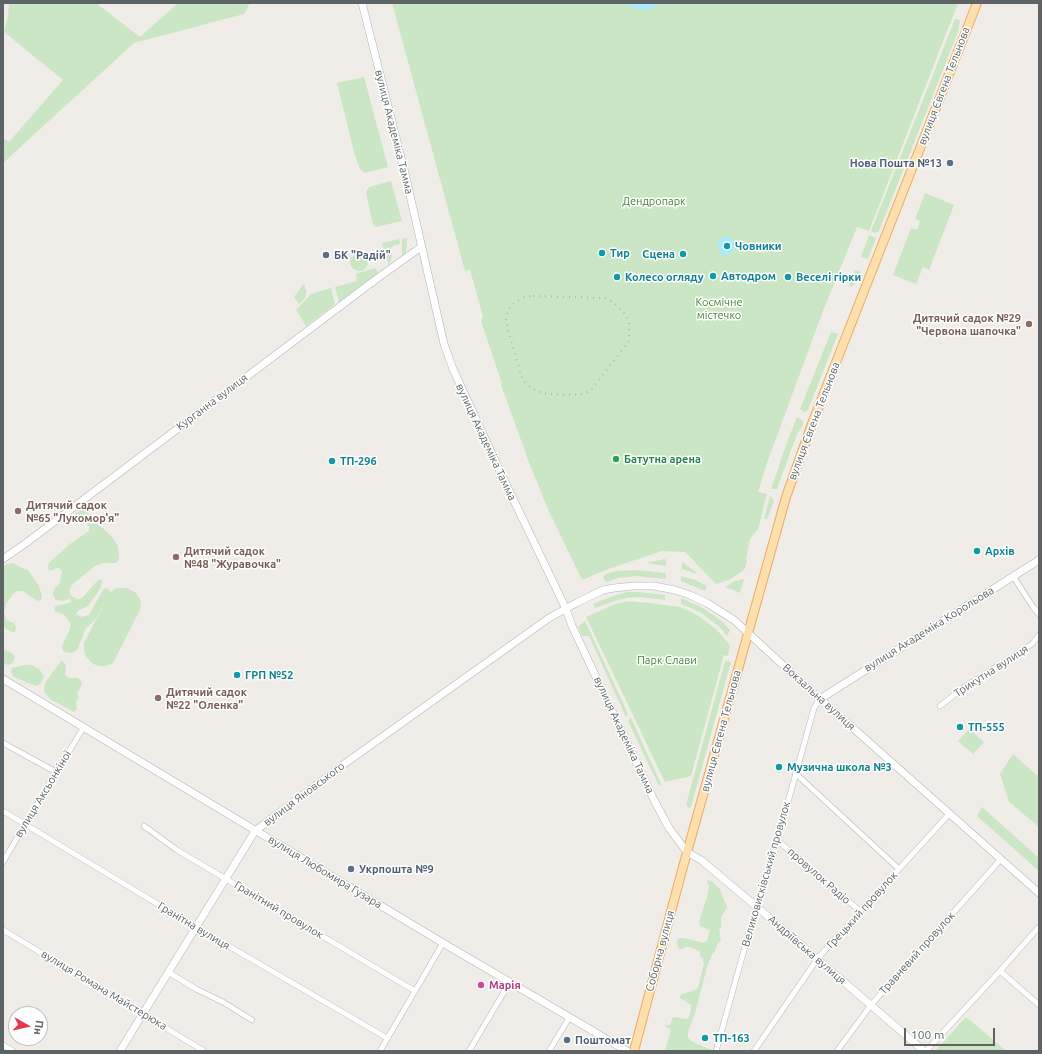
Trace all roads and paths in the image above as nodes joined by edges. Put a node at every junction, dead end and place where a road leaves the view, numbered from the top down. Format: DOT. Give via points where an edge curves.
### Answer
graph roads {
  1 [pos="362,3"];
  2 [pos="977,3"];
  3 [pos="421,247"];
  4 [pos="3,559"];
  5 [pos="1039,560"];
  6 [pos="1013,576"];
  7 [pos="566,609"];
  8 [pos="1039,614"];
  9 [pos="748,633"];
  10 [pos="1039,635"];
  11 [pos="3,679"];
  12 [pos="820,699"];
  13 [pos="940,706"];
  14 [pos="84,727"];
  15 [pos="3,743"];
  16 [pos="56,772"];
  17 [pos="795,774"];
  18 [pos="3,811"];
  19 [pos="950,813"];
  20 [pos="25,824"];
  21 [pos="144,826"];
  22 [pos="255,831"];
  23 [pos="777,840"];
  24 [pos="687,852"];
  25 [pos="1001,859"];
  26 [pos="3,862"];
  27 [pos="899,869"];
  28 [pos="225,879"];
  29 [pos="1039,894"];
  30 [pos="757,907"];
  31 [pos="861,912"];
  32 [pos="196,927"];
  33 [pos="1039,927"];
  34 [pos="3,930"];
  35 [pos="443,943"];
  36 [pos="818,958"];
  37 [pos="1000,971"];
  38 [pos="168,972"];
  39 [pos="510,982"];
  40 [pos="415,991"];
  41 [pos="871,1005"];
  42 [pos="1039,1005"];
  43 [pos="143,1013"];
  44 [pos="569,1018"];
  45 [pos="252,1020"];
  46 [pos="387,1038"];
  47 [pos="3,1045"];
  48 [pos="13,1051"];
  49 [pos="120,1051"];
  50 [pos="204,1051"];
  51 [pos="380,1051"];
  52 [pos="469,1051"];
  53 [pos="549,1051"];
  54 [pos="627,1051"];
  55 [pos="634,1051"];
  56 [pos="716,1051"];
  57 [pos="754,1051"];
  58 [pos="837,1051"];
  59 [pos="925,1051"];
  1 -- 3 [label="main road, вулиця Академіка Тамма"];
  2 -- 9 [label="main road, вулиця Євгена Тельнова" via="813,421 786,497"];
  3 -- 4 [label="main road, Курганна вулиця" via="368,284"];
  3 -- 7 [label="main road, вулиця Академіка Тамма" via="444,344 453,369"];
  5 -- 6 [label="main road, вулиця Академіка Корольова"];
  6 -- 8 [label="street"];
  6 -- 12 [label="main road, вулиця Академіка Корольова"];
  7 -- 9 [label="main road, Вокзальна вулиця" via="603,590 654,586 675,590 707,603 734,620"];
  7 -- 22 [label="main road, вулиця Яновського" via="548,618"];
  7 -- 24 [label="main road, вулиця Академіка Тамма" via="654,800 669,828"];
  9 -- 12 [label="main road, Вокзальна вулиця"];
  9 -- 24 [label="main road, вулиця Євгена Тельнова"];
  10 -- 13 [label="street, Трикутна вулиця" via="1032,644 963,688"];
  11 -- 14 [label="main road, вулиця Любомира Гузара"];
  12 -- 17 [label="street, Великовисківський провулок" via="814,708"];
  12 -- 19 [label="main road, Вокзальна вулиця"];
  14 -- 16 [label="street, вулиця Аксьонкіної"];
  14 -- 22 [label="main road, вулиця Любомира Гузара"];
  15 -- 16 [label="street"];
  16 -- 20 [label="street, вулиця Аксьонкіної"];
  17 -- 23 [label="street, Великовисківський провулок"];
  17 -- 27 [label="street"];
  18 -- 20 [label="street, Гранітна вулиця"];
  19 -- 25 [label="main road, Вокзальна вулиця"];
  19 -- 27 [label="street, Грецький провулок"];
  20 -- 26 [label="street, вулиця Аксьонкіної"];
  20 -- 32 [label="street, Гранітна вулиця"];
  21 -- 28 [label="street, Гранітний провулок" via="177,850"];
  22 -- 28 [label="main road, вулиця Яновського"];
  22 -- 35 [label="main road, вулиця Любомира Гузара"];
  23 -- 30 [label="street, Великовисківський провулок"];
  23 -- 31 [label="street, провулок Радіо"];
  24 -- 30 [label="main road, Андріївська вулиця" via="701,860"];
  24 -- 55 [label="main road, Соборна вулиця"];
  25 -- 29 [label="main road, Вокзальна вулиця"];
  25 -- 41 [label="street, Травневий провулок"];
  27 -- 31 [label="street, Грецький провулок"];
  28 -- 32 [label="main road, вулиця Яновського"];
  28 -- 40 [label="street, Гранітний провулок"];
  30 -- 36 [label="main road, Андріївська вулиця"];
  30 -- 56 [label="street, Великовисківський провулок"];
  31 -- 36 [label="street, Грецький провулок"];
  32 -- 38 [label="main road, вулиця Яновського"];
  32 -- 46 [label="street, Гранітна вулиця"];
  33 -- 37 [label="street"];
  34 -- 43 [label="street, вулиця Романа Майстерюка"];
  35 -- 39 [label="main road, вулиця Любомира Гузара"];
  35 -- 40 [label="street"];
  36 -- 41 [label="main road, Андріївська вулиця"];
  36 -- 57 [label="street, Грецький провулок"];
  37 -- 42 [label="street"];
  37 -- 59 [label="street"];
  38 -- 43 [label="main road, вулиця Яновського"];
  38 -- 45 [label="street"];
  39 -- 44 [label="main road, вулиця Любомира Гузара"];
  39 -- 52 [label="street"];
  40 -- 46 [label="street"];
  41 -- 58 [label="street, Травневий провулок"];
  41 -- 59 [label="main road, Андріївська вулиця"];
  43 -- 49 [label="main road, вулиця Яновського"];
  43 -- 50 [label="street, вулиця Романа Майстерюка"];
  44 -- 53 [label="street"];
  44 -- 54 [label="main road, вулиця Любомира Гузара"];
  46 -- 51 [label="street"];
  47 -- 48 [label="street"];
}
